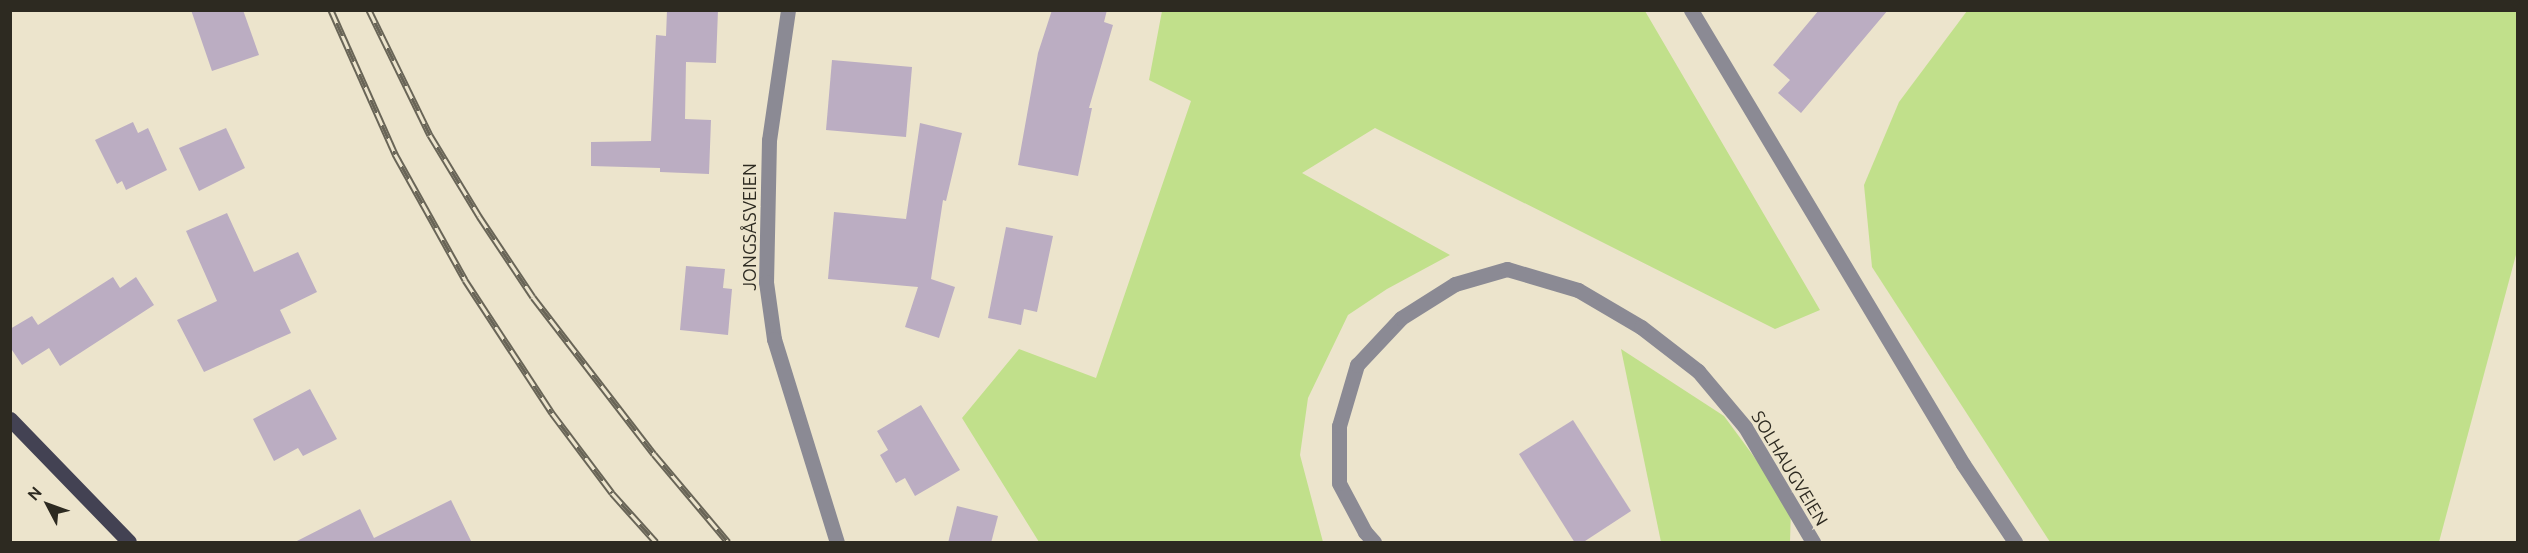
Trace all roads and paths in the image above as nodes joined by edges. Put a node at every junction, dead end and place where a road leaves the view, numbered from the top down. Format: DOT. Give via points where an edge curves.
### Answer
graph roads {
  1 [pos="788,10"];
  2 [pos="1691,10"];
  3 [pos="10,419"];
  4 [pos="129,543"];
  5 [pos="837,543"];
  6 [pos="1374,543"];
  7 [pos="1813,543"];
  8 [pos="2015,543"];
  1 -- 5 [label="street, JONGSÅSVEIEN" via="769,140 766,282 774,339"];
  2 -- 8 [label="street" via="1957,454"];
  3 -- 4 [label="main road"];
  6 -- 7 [label="street, SOLHAUGVEIEN" via="1339,483 1339,426 1357,365 1401,318 1455,284 1507,268 1578,290 1641,327 1698,371 1745,427"];
}
